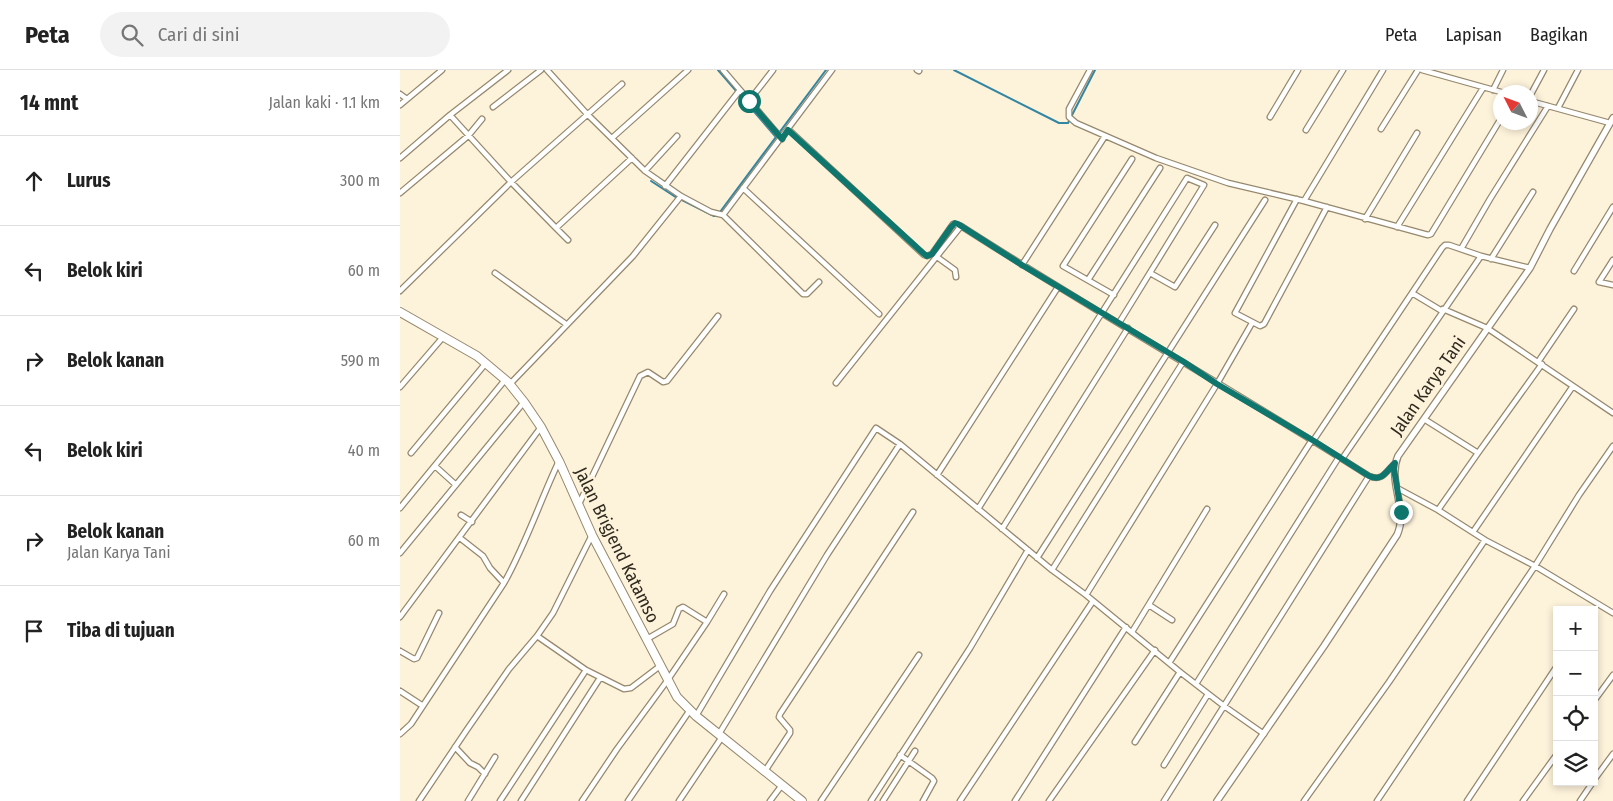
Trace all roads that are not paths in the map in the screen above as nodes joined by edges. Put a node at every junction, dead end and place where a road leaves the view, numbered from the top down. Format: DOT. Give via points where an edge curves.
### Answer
graph roads {
  1 [pos="442,70"];
  2 [pos="508,70"];
  3 [pos="541,70"];
  4 [pos="547,70"];
  5 [pos="688,70"];
  6 [pos="723,70"];
  7 [pos="773,70"];
  8 [pos="832,70"];
  9 [pos="1090,70"];
  10 [pos="1298,70"];
  11 [pos="1343,70"];
  12 [pos="1383,70"];
  13 [pos="1418,70"];
  14 [pos="1422,70"];
  15 [pos="1503,70"];
  16 [pos="1544,70"];
  17 [pos="1578,70"];
  18 [pos="622,84"];
  19 [pos="1496,85"];
  20 [pos="1536,85"];
  21 [pos="1483,88"];
  22 [pos="740,90"];
  23 [pos="1493,90"];
  24 [pos="400,94"];
  25 [pos="407,99"];
  26 [pos="749,101"];
  27 [pos="1538,103"];
  28 [pos="400,105"];
  29 [pos="1548,106"];
  30 [pos="493,108"];
  31 [pos="1558,108"];
  32 [pos="587,114"];
  33 [pos="450,115"];
  34 [pos="1270,117"];
  35 [pos="482,119"];
  36 [pos="1612,121"];
  37 [pos="1381,129"];
  38 [pos="788,130"];
  39 [pos="1306,130"];
  40 [pos="1494,130"];
  41 [pos="1417,133"];
  42 [pos="468,136"];
  43 [pos="677,136"];
  44 [pos="1105,136"];
  45 [pos="612,138"];
  46 [pos="782,139"];
  47 [pos="400,158"];
  48 [pos="632,158"];
  49 [pos="1132,158"];
  50 [pos="1160,168"];
  51 [pos="645,171"];
  52 [pos="511,182"];
  53 [pos="665,186"];
  54 [pos="743,188"];
  55 [pos="1533,192"];
  56 [pos="400,193"];
  57 [pos="679,198"];
  58 [pos="1297,199"];
  59 [pos="1265,200"];
  60 [pos="1304,201"];
  61 [pos="1327,207"];
  62 [pos="1613,207"];
  63 [pos="722,215"];
  64 [pos="1365,219"];
  65 [pos="1215,225"];
  66 [pos="961,226"];
  67 [pos="1397,227"];
  68 [pos="556,228"];
  69 [pos="568,240"];
  70 [pos="1460,249"];
  71 [pos="1481,256"];
  72 [pos="937,257"];
  73 [pos="1491,259"];
  74 [pos="1613,260"];
  75 [pos="1022,265"];
  76 [pos="1530,268"];
  77 [pos="1574,271"];
  78 [pos="495,273"];
  79 [pos="1150,273"];
  80 [pos="956,277"];
  81 [pos="1088,280"];
  82 [pos="819,282"];
  83 [pos="1613,285"];
  84 [pos="1058,286"];
  85 [pos="400,291"];
  86 [pos="1412,294"];
  87 [pos="1114,296"];
  88 [pos="1574,309"];
  89 [pos="1443,310"];
  90 [pos="400,312"];
  91 [pos="1103,313"];
  92 [pos="879,314"];
  93 [pos="718,316"];
  94 [pos="1119,323"];
  95 [pos="1252,323"];
  96 [pos="566,324"];
  97 [pos="1128,328"];
  98 [pos="1487,328"];
  99 [pos="444,336"];
  100 [pos="1168,352"];
  101 [pos="1184,362"];
  102 [pos="486,363"];
  103 [pos="1540,363"];
  104 [pos="507,382"];
  105 [pos="836,383"];
  106 [pos="1217,384"];
  107 [pos="1573,386"];
  108 [pos="400,387"];
  109 [pos="524,402"];
  110 [pos="1613,413"];
  111 [pos="1424,419"];
  112 [pos="541,427"];
  113 [pos="1313,440"];
  114 [pos="900,444"];
  115 [pos="1613,446"];
  116 [pos="410,453"];
  117 [pos="1478,453"];
  118 [pos="1340,458"];
  119 [pos="559,461"];
  120 [pos="1395,463"];
  121 [pos="434,466"];
  122 [pos="937,475"];
  123 [pos="1369,476"];
  124 [pos="456,485"];
  125 [pos="1397,488"];
  126 [pos="579,504"];
  127 [pos="400,508"];
  128 [pos="978,509"];
  129 [pos="1207,509"];
  130 [pos="1438,510"];
  131 [pos="912,512"];
  132 [pos="461,515"];
  133 [pos="472,522"];
  134 [pos="1002,529"];
  135 [pos="1473,532"];
  136 [pos="592,535"];
  137 [pos="460,538"];
  138 [pos="1485,540"];
  139 [pos="1028,550"];
  140 [pos="400,553"];
  141 [pos="1037,558"];
  142 [pos="1535,566"];
  143 [pos="1052,570"];
  144 [pos="504,583"];
  145 [pos="724,594"];
  146 [pos="1086,595"];
  147 [pos="1093,601"];
  148 [pos="1598,604"];
  149 [pos="1149,605"];
  150 [pos="439,613"];
  151 [pos="1613,613"];
  152 [pos="400,617"];
  153 [pos="1172,620"];
  154 [pos="707,622"];
  155 [pos="1126,627"];
  156 [pos="1132,632"];
  157 [pos="537,636"];
  158 [pos="647,638"];
  159 [pos="1155,650"];
  160 [pos="400,651"];
  161 [pos="919,655"];
  162 [pos="1169,663"];
  163 [pos="660,666"];
  164 [pos="586,670"];
  165 [pos="1180,672"];
  166 [pos="1553,672"];
  167 [pos="1613,675"];
  168 [pos="600,678"];
  169 [pos="667,681"];
  170 [pos="1196,684"];
  171 [pos="400,691"];
  172 [pos="1208,694"];
  173 [pos="1598,696"];
  174 [pos="423,706"];
  175 [pos="1224,706"];
  176 [pos="690,710"];
  177 [pos="696,716"];
  178 [pos="400,734"];
  179 [pos="1264,734"];
  180 [pos="720,735"];
  181 [pos="1135,742"];
  182 [pos="455,747"];
  183 [pos="916,751"];
  184 [pos="1613,754"];
  185 [pos="900,755"];
  186 [pos="495,757"];
  187 [pos="1553,760"];
  188 [pos="909,761"];
  189 [pos="1164,764"];
  190 [pos="765,771"];
  191 [pos="485,774"];
  192 [pos="1598,775"];
  193 [pos="782,785"];
  194 [pos="1590,786"];
  195 [pos="419,801"];
  196 [pos="468,801"];
  197 [pos="500,801"];
  198 [pos="521,801"];
  199 [pos="582,801"];
  200 [pos="628,801"];
  201 [pos="679,801"];
  202 [pos="770,801"];
  203 [pos="802,801"];
  204 [pos="821,801"];
  205 [pos="871,801"];
  206 [pos="883,801"];
  207 [pos="923,801"];
  208 [pos="960,801"];
  209 [pos="1015,801"];
  210 [pos="1049,801"];
  211 [pos="1164,801"];
  212 [pos="1217,801"];
  213 [pos="1304,801"];
  214 [pos="1376,801"];
  215 [pos="1467,801"];
  216 [pos="1523,801"];
  217 [pos="1580,801"];
  1 -- 25 [label="street"];
  2 -- 33 [label="street"];
  3 -- 30 [label="street"];
  4 -- 32 [label="street"];
  5 -- 45 [label="street"];
  6 -- 22 [label="street"];
  7 -- 26 [label="street"];
  8 -- 38 [label="street"];
  9 -- 44 [label="street" via="1068,114 1076,123"];
  10 -- 34 [label="street"];
  11 -- 39 [label="street"];
  12 -- 60 [label="street"];
  13 -- 37 [label="street"];
  14 -- 21 [label="street"];
  15 -- 19 [label="street"];
  16 -- 20 [label="street"];
  17 -- 31 [label="street"];
  18 -- 32 [label="street"];
  21 -- 23 [label="street"];
  21 -- 67 [label="street"];
  22 -- 26 [label="street"];
  22 -- 53 [label="street"];
  24 -- 25 [label="street"];
  25 -- 28 [label="street"];
  26 -- 46 [label="street"];
  27 -- 29 [label="street"];
  29 -- 31 [label="street"];
  29 -- 70 [label="street"];
  31 -- 36 [label="street"];
  32 -- 45 [label="street"];
  32 -- 52 [label="street"];
  33 -- 42 [label="street"];
  33 -- 47 [label="street"];
  35 -- 42 [label="street"];
  36 -- 76 [label="street, Jalan Karya Tani"];
  38 -- 46 [label="street"];
  38 -- 66 [label="street" via="927,256 932,254 954,224"];
  40 -- 67 [label="street" via="1431,234"];
  41 -- 64 [label="street"];
  42 -- 52 [label="street"];
  42 -- 56 [label="street"];
  43 -- 51 [label="street"];
  44 -- 58 [label="street" via="1194,172"];
  44 -- 75 [label="street"];
  45 -- 48 [label="street"];
  46 -- 54 [label="street"];
  48 -- 51 [label="street"];
  48 -- 68 [label="street"];
  49 -- 81 [label="street" via="1063,266"];
  50 -- 81 [label="street"];
  51 -- 53 [label="street"];
  52 -- 68 [label="street"];
  52 -- 85 [label="street"];
  53 -- 57 [label="street"];
  54 -- 63 [label="street"];
  54 -- 92 [label="street"];
  55 -- 73 [label="street"];
  57 -- 63 [label="street"];
  57 -- 96 [label="street" via="633,256"];
  58 -- 60 [label="street"];
  58 -- 95 [label="street" via="1235,311 1236,315"];
  59 -- 100 [label="street"];
  60 -- 61 [label="street"];
  61 -- 64 [label="street"];
  61 -- 95 [label="street" via="1264,325"];
  62 -- 77 [label="street"];
  63 -- 82 [label="street" via="803,294"];
  64 -- 67 [label="street"];
  65 -- 79 [label="street" via="1175,287"];
  66 -- 72 [label="street"];
  66 -- 75 [label="street"];
  68 -- 69 [label="street"];
  70 -- 71 [label="street"];
  70 -- 86 [label="street" via="1444,246"];
  71 -- 73 [label="street"];
  71 -- 89 [label="street"];
  72 -- 80 [label="street" via="955,270"];
  72 -- 105 [label="street"];
  73 -- 76 [label="street"];
  74 -- 83 [label="street" via="1599,282"];
  75 -- 84 [label="street"];
  76 -- 98 [label="street, Jalan Karya Tani"];
  78 -- 96 [label="street"];
  79 -- 87 [label="street" via="1204,185 1187,178"];
  79 -- 94 [label="street"];
  81 -- 87 [label="street"];
  84 -- 91 [label="street"];
  84 -- 122 [label="street"];
  86 -- 89 [label="street"];
  86 -- 113 [label="street"];
  87 -- 91 [label="street"];
  88 -- 103 [label="street"];
  89 -- 98 [label="street"];
  89 -- 118 [label="street"];
  90 -- 99 [label="highway, Jalan Brigjend Katamso"];
  91 -- 94 [label="street"];
  91 -- 128 [label="street"];
  93 -- 126 [label="street" via="667,382 648,372 640,376"];
  94 -- 97 [label="street"];
  95 -- 106 [label="street"];
  96 -- 104 [label="street"];
  97 -- 100 [label="street"];
  97 -- 134 [label="street"];
  98 -- 103 [label="street"];
  98 -- 111 [label="street, Jalan Karya Tani"];
  99 -- 102 [label="highway, Jalan Brigjend Katamso"];
  99 -- 108 [label="street"];
  100 -- 101 [label="street"];
  100 -- 141 [label="street"];
  101 -- 106 [label="street"];
  101 -- 143 [label="street"];
  102 -- 104 [label="highway, Jalan Brigjend Katamso"];
  102 -- 116 [label="street"];
  103 -- 107 [label="street"];
  103 -- 117 [label="street"];
  104 -- 109 [label="highway, Jalan Brigjend Katamso"];
  104 -- 121 [label="street"];
  106 -- 113 [label="street"];
  106 -- 146 [label="street"];
  107 -- 110 [label="street"];
  107 -- 135 [label="street"];
  109 -- 112 [label="highway, Jalan Brigjend Katamso"];
  109 -- 124 [label="street"];
  111 -- 117 [label="street"];
  111 -- 120 [label="street, Jalan Karya Tani"];
  112 -- 119 [label="highway, Jalan Brigjend Katamso"];
  112 -- 133 [label="street"];
  113 -- 118 [label="street"];
  113 -- 162 [label="street"];
  114 -- 122 [label="street"];
  114 -- 177 [label="street" via="878,428 874,429 770,591"];
  114 -- 180 [label="street" via="827,555"];
  115 -- 142 [label="street"];
  117 -- 130 [label="street"];
  118 -- 123 [label="street"];
  118 -- 170 [label="street"];
  119 -- 126 [label="highway, Jalan Brigjend Katamso"];
  119 -- 144 [label="street" via="514,567"];
  120 -- 123 [label="street" via="1382,478"];
  120 -- 125 [label="street, Jalan Karya Tani"];
  121 -- 124 [label="street"];
  121 -- 127 [label="street"];
  122 -- 128 [label="street"];
  123 -- 175 [label="street"];
  124 -- 140 [label="street"];
  125 -- 130 [label="street"];
  125 -- 179 [label="street, Jalan Karya Tani" via="1402,519 1397,535"];
  126 -- 136 [label="highway, Jalan Brigjend Katamso"];
  128 -- 134 [label="street"];
  129 -- 149 [label="street"];
  130 -- 135 [label="street"];
  131 -- 190 [label="street" via="782,710 779,717 790,733"];
  132 -- 133 [label="street"];
  133 -- 137 [label="street"];
  134 -- 139 [label="street"];
  135 -- 138 [label="street"];
  136 -- 157 [label="street" via="560,601"];
  136 -- 158 [label="highway, Jalan Brigjend Katamso"];
  137 -- 144 [label="street" via="482,556"];
  137 -- 152 [label="street"];
  138 -- 142 [label="street"];
  138 -- 213 [label="street"];
  139 -- 141 [label="street"];
  139 -- 185 [label="street" via="970,648"];
  141 -- 143 [label="street"];
  142 -- 148 [label="street"];
  142 -- 214 [label="street"];
  143 -- 146 [label="street"];
  144 -- 174 [label="street"];
  145 -- 154 [label="street"];
  146 -- 147 [label="street"];
  147 -- 155 [label="street"];
  147 -- 208 [label="street"];
  148 -- 151 [label="street"];
  149 -- 153 [label="street"];
  149 -- 156 [label="street"];
  150 -- 160 [label="street" via="416,658"];
  154 -- 158 [label="street" via="683,607 673,624"];
  154 -- 169 [label="street"];
  155 -- 156 [label="street"];
  155 -- 209 [label="street"];
  156 -- 159 [label="street"];
  157 -- 164 [label="street"];
  157 -- 182 [label="street" via="509,669"];
  158 -- 163 [label="highway, Jalan Brigjend Katamso"];
  159 -- 162 [label="street"];
  159 -- 210 [label="street"];
  161 -- 204 [label="street"];
  162 -- 165 [label="street"];
  163 -- 168 [label="street" via="628,689"];
  163 -- 169 [label="highway, Jalan Brigjend Katamso"];
  164 -- 168 [label="street"];
  164 -- 197 [label="street"];
  165 -- 170 [label="street"];
  165 -- 181 [label="street"];
  166 -- 215 [label="street"];
  167 -- 173 [label="street"];
  168 -- 198 [label="street"];
  169 -- 176 [label="highway, Jalan Brigjend Katamso"];
  169 -- 199 [label="street"];
  170 -- 172 [label="street"];
  171 -- 174 [label="street"];
  172 -- 175 [label="street"];
  172 -- 189 [label="street"];
  174 -- 178 [label="street"];
  175 -- 179 [label="street"];
  175 -- 211 [label="street"];
  176 -- 177 [label="highway, Jalan Brigjend Katamso"];
  176 -- 200 [label="street"];
  177 -- 180 [label="highway, Jalan Brigjend Katamso"];
  179 -- 212 [label="street, Jalan Karya Tani"];
  180 -- 190 [label="highway, Jalan Brigjend Katamso"];
  180 -- 201 [label="street"];
  182 -- 191 [label="street"];
  182 -- 195 [label="street"];
  183 -- 188 [label="street"];
  184 -- 192 [label="street"];
  185 -- 188 [label="street"];
  185 -- 205 [label="street"];
  186 -- 191 [label="street"];
  187 -- 216 [label="street"];
  188 -- 206 [label="street"];
  188 -- 207 [label="street" via="934,781"];
  190 -- 193 [label="highway, Jalan Brigjend Katamso"];
  191 -- 196 [label="street"];
  193 -- 202 [label="street"];
  193 -- 203 [label="highway, Jalan Brigjend Katamso"];
  194 -- 217 [label="street"];
}
